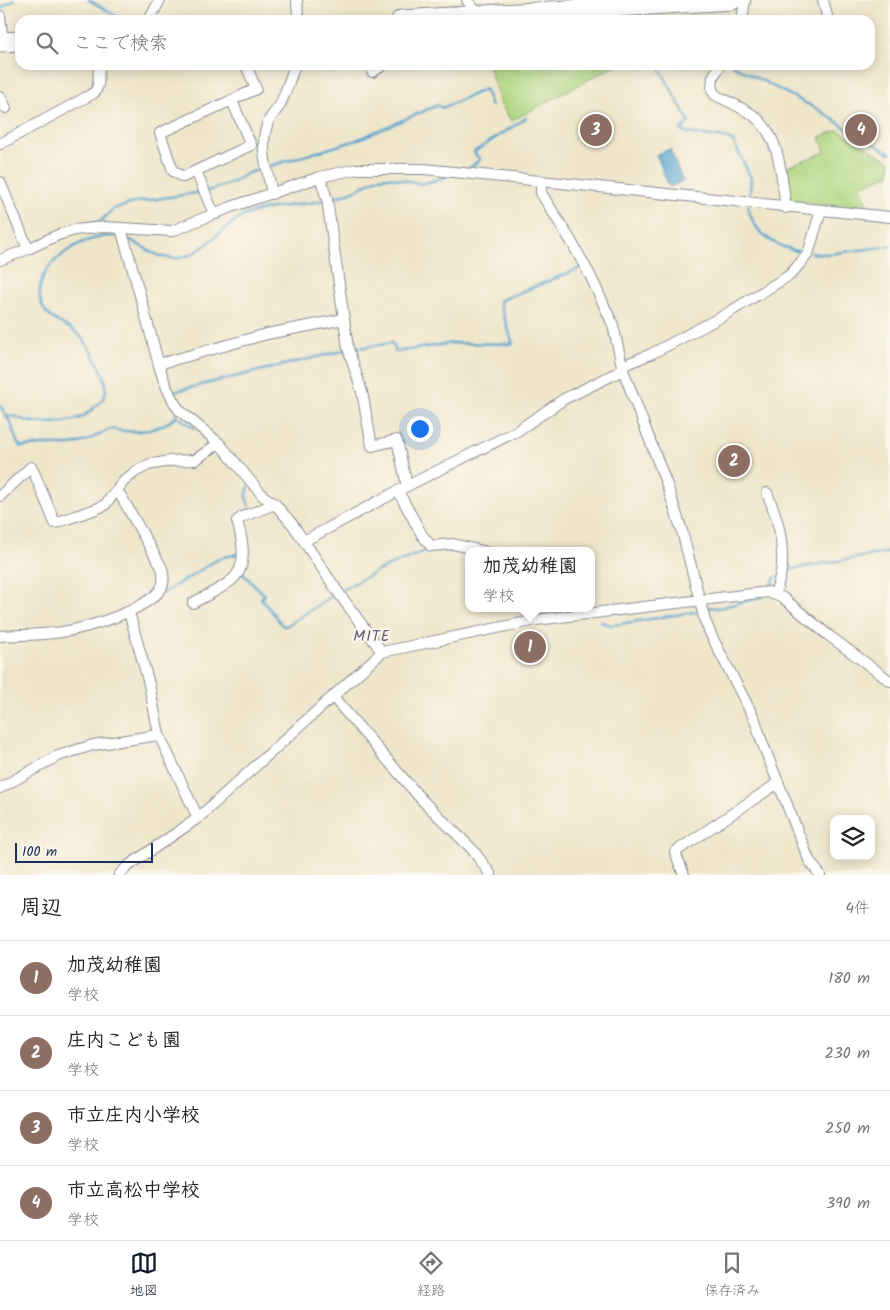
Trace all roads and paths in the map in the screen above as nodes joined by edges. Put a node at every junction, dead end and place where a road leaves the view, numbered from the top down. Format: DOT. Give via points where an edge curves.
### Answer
graph roads {
  1 [pos="160,0"];
  2 [pos="296,0"];
  3 [pos="467,0"];
  4 [pos="732,0"];
  5 [pos="745,0"];
  6 [pos="823,0"];
  7 [pos="152,15"];
  8 [pos="298,15"];
  9 [pos="479,15"];
  10 [pos="743,15"];
  11 [pos="827,15"];
  12 [pos="0,16"];
  13 [pos="8,42"];
  14 [pos="99,70"];
  15 [pos="248,70"];
  16 [pos="293,70"];
  17 [pos="375,70"];
  18 [pos="717,70"];
  19 [pos="372,72"];
  20 [pos="0,97"];
  21 [pos="232,101"];
  22 [pos="6,108"];
  23 [pos="0,144"];
  24 [pos="196,171"];
  25 [pos="320,177"];
  26 [pos="0,182"];
  27 [pos="541,182"];
  28 [pos="272,194"];
  29 [pos="786,208"];
  30 [pos="821,210"];
  31 [pos="216,214"];
  32 [pos="890,217"];
  33 [pos="123,234"];
  34 [pos="27,247"];
  35 [pos="0,260"];
  36 [pos="344,319"];
  37 [pos="159,364"];
  38 [pos="624,367"];
  39 [pos="217,445"];
  40 [pos="402,489"];
  41 [pos="116,492"];
  42 [pos="767,493"];
  43 [pos="0,496"];
  44 [pos="274,504"];
  45 [pos="304,541"];
  46 [pos="465,547"];
  47 [pos="769,593"];
  48 [pos="193,603"];
  49 [pos="595,608"];
  50 [pos="701,608"];
  51 [pos="575,612"];
  52 [pos="130,614"];
  53 [pos="0,636"];
  54 [pos="382,652"];
  55 [pos="890,681"];
  56 [pos="333,697"];
  57 [pos="159,735"];
  58 [pos="776,785"];
  59 [pos="0,788"];
  60 [pos="198,818"];
  61 [pos="119,875"];
  62 [pos="491,875"];
  63 [pos="684,875"];
  64 [pos="820,875"];
  1 -- 7 [label="street"];
  2 -- 8 [label="street"];
  3 -- 9 [label="street"];
  4 -- 9 [label="highway"];
  5 -- 10 [label="street"];
  6 -- 11 [label="street"];
  12 -- 13 [label="street"];
  14 -- 23 [label="street" via="98,89 94,93"];
  15 -- 21 [label="street" via="256,89"];
  16 -- 28 [label="street" via="278,108 267,124 264,142"];
  17 -- 19 [label="street"];
  18 -- 29 [label="street" via="712,77 715,95 751,114 770,136 780,169"];
  20 -- 22 [label="street"];
  21 -- 24 [label="street" via="251,145"];
  21 -- 24 [label="street" via="160,133 173,172 183,177"];
  24 -- 31 [label="street"];
  25 -- 27 [label="street" via="356,169 390,168"];
  25 -- 28 [label="street"];
  25 -- 36 [label="street" via="327,200"];
  26 -- 34 [label="street"];
  27 -- 29 [label="street"];
  27 -- 38 [label="street" via="541,194 571,241 613,325"];
  28 -- 31 [label="street"];
  29 -- 30 [label="street"];
  30 -- 32 [label="street"];
  30 -- 38 [label="street" via="809,253 797,269 723,316"];
  31 -- 33 [label="street" via="172,231"];
  33 -- 34 [label="street" via="104,227 74,230"];
  33 -- 37 [label="street"];
  34 -- 35 [label="street"];
  36 -- 37 [label="street" via="267,334"];
  36 -- 40 [label="street" via="372,446 397,440"];
  37 -- 39 [label="street" via="169,393 180,410"];
  38 -- 40 [label="street" via="564,399 517,431"];
  38 -- 50 [label="street" via="682,531"];
  39 -- 41 [label="street" via="195,460 148,465 134,472"];
  39 -- 44 [label="street"];
  40 -- 45 [label="street"];
  40 -- 46 [label="street" via="413,520 431,546 452,544"];
  41 -- 43 [label="street" via="104,505 55,523 31,467"];
  41 -- 52 [label="street" via="160,564 164,578 156,594"];
  42 -- 47 [label="street" via="778,518 782,564 780,575"];
  44 -- 45 [label="street"];
  44 -- 48 [label="street" via="237,521 242,552 241,568 236,578"];
  45 -- 54 [label="street"];
  47 -- 50 [label="street"];
  47 -- 55 [label="street" via="783,598"];
  49 -- 50 [label="street"];
  50 -- 58 [label="street" via="712,638 755,720"];
  51 -- 54 [label="street"];
  52 -- 53 [label="street" via="61,632"];
  52 -- 57 [label="street"];
  54 -- 56 [label="street"];
  56 -- 60 [label="street"];
  56 -- 62 [label="street" via="422,800 473,850"];
  57 -- 59 [label="street" via="93,745 58,756"];
  57 -- 60 [label="street"];
  58 -- 63 [label="street" via="675,852"];
  58 -- 64 [label="street" via="809,860"];
  60 -- 61 [label="street"];
}
